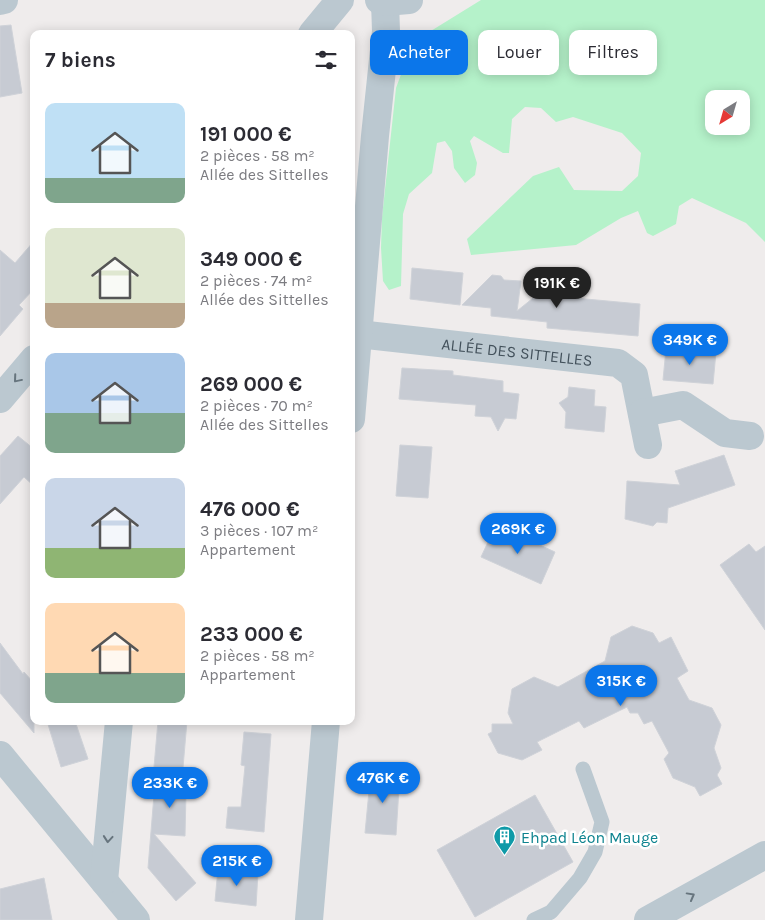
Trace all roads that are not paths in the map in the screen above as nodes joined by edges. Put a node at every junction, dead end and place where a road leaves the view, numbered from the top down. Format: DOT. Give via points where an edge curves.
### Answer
graph roads {
  1 [pos="4,0"];
  2 [pos="340,0"];
  3 [pos="0,1"];
  4 [pos="391,1"];
  5 [pos="315,30"];
  6 [pos="358,334"];
  7 [pos="30,364"];
  8 [pos="355,370"];
  9 [pos="0,399"];
  10 [pos="642,413"];
  11 [pos="750,436"];
  12 [pos="648,444"];
  13 [pos="118,725"];
  14 [pos="326,725"];
  15 [pos="0,755"];
  16 [pos="582,769"];
  17 [pos="765,855"];
  18 [pos="104,881"];
  19 [pos="554,916"];
  20 [pos="136,920"];
  21 [pos="309,920"];
  22 [pos="534,920"];
  23 [pos="648,920"];
  1 -- 3 [label="street"];
  2 -- 5 [label="street"];
  4 -- 6 [label="street" via="375,136"];
  6 -- 8 [label="street"];
  6 -- 10 [label="street, ALLÉE DES SITTELLES" via="618,363 634,376"];
  7 -- 9 [label="street, one-way"];
  10 -- 11 [label="street" via="683,405 725,434"];
  10 -- 12 [label="street, ALLÉE DES SITTELLES"];
  13 -- 18 [label="street, one-way"];
  14 -- 21 [label="street"];
  15 -- 18 [label="street"];
  16 -- 19 [label="lane" via="602,822 595,852"];
  23 -- 17 [label="street, one-way"];
  18 -- 20 [label="street"];
  19 -- 22 [label="lane"];
}
